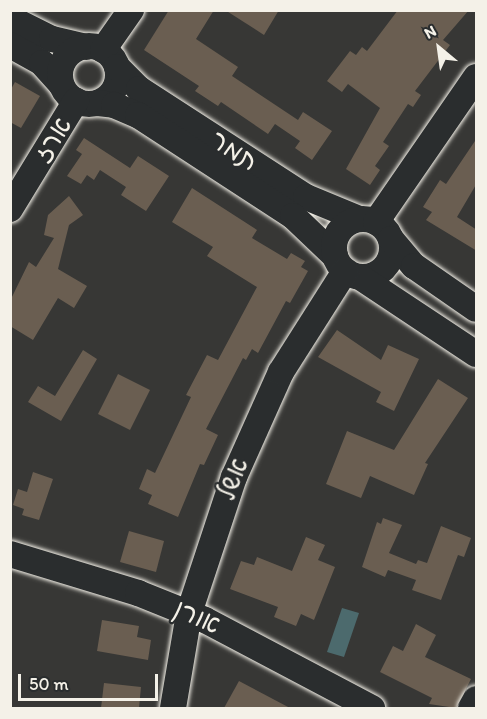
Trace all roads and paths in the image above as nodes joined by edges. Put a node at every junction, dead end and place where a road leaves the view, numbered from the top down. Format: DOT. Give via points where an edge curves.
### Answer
graph roads {
  1 [pos="131,10"];
  2 [pos="10,18"];
  3 [pos="10,45"];
  4 [pos="102,54"];
  5 [pos="477,77"];
  6 [pos="78,96"];
  7 [pos="10,208"];
  8 [pos="375,226"];
  9 [pos="346,268"];
  10 [pos="477,309"];
  11 [pos="477,354"];
  12 [pos="10,554"];
  13 [pos="189,613"];
  14 [pos="477,699"];
  15 [pos="173,708"];
  16 [pos="372,708"];
  17 [pos="471,708"];
  1 -- 4 [label="street"];
  2 -- 4 [label="street" via="52,39"];
  3 -- 6 [label="street" via="42,63"];
  4 -- 6 [label="street" via="115,89"];
  4 -- 6 [label="street" via="66,57 60,73"];
  4 -- 8 [label="street, תמר" via="139,89 306,198"];
  5 -- 8 [label="street"];
  6 -- 7 [label="street, ארז"];
  6 -- 9 [label="street, תמר" via="126,108 148,121 293,216"];
  8 -- 9 [label="street" via="340,230 334,240"];
  8 -- 9 [label="street" via="391,256 386,266 371,275"];
  8 -- 10 [label="street, תמר" via="414,266"];
  9 -- 11 [label="street, תמר"];
  9 -- 13 [label="street, אשל" via="297,343 249,439 218,518"];
  12 -- 13 [label="street, אורן" via="138,593"];
  13 -- 15 [label="street, אשל"];
  13 -- 16 [label="street, אורן"];
  14 -- 17 [label="street"];
}
